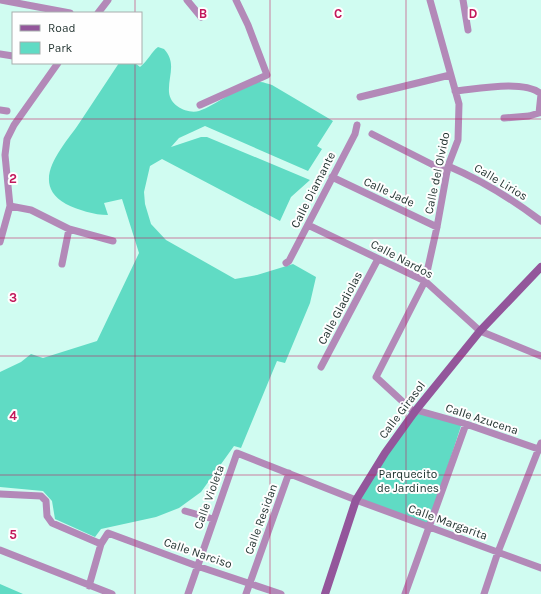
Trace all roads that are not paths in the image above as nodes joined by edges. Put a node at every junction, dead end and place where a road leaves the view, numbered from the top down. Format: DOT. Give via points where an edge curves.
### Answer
graph roads {
  1 [pos="1,0"];
  2 [pos="108,0"];
  3 [pos="187,0"];
  4 [pos="236,0"];
  5 [pos="430,0"];
  6 [pos="463,0"];
  7 [pos="65,12"];
  8 [pos="99,12"];
  9 [pos="201,17"];
  10 [pos="468,30"];
  11 [pos="0,54"];
  12 [pos="12,56"];
  13 [pos="57,64"];
  14 [pos="450,75"];
  15 [pos="455,91"];
  16 [pos="541,94"];
  17 [pos="360,97"];
  18 [pos="200,105"];
  19 [pos="504,118"];
  20 [pos="357,125"];
  21 [pos="372,134"];
  22 [pos="447,169"];
  23 [pos="332,177"];
  24 [pos="10,206"];
  25 [pos="541,221"];
  26 [pos="308,225"];
  27 [pos="437,227"];
  28 [pos="69,229"];
  29 [pos="113,241"];
  30 [pos="0,242"];
  31 [pos="378,259"];
  32 [pos="286,263"];
  33 [pos="62,264"];
  34 [pos="541,267"];
  35 [pos="538,277"];
  36 [pos="425,281"];
  37 [pos="480,331"];
  38 [pos="541,356"];
  39 [pos="321,367"];
  40 [pos="415,411"];
  41 [pos="466,424"];
  42 [pos="540,448"];
  43 [pos="237,453"];
  44 [pos="289,473"];
  45 [pos="0,494"];
  46 [pos="356,500"];
  47 [pos="185,511"];
  48 [pos="213,519"];
  49 [pos="428,527"];
  50 [pos="101,544"];
  51 [pos="0,550"];
  52 [pos="498,552"];
  53 [pos="197,566"];
  54 [pos="541,568"];
  55 [pos="250,582"];
  56 [pos="88,586"];
  57 [pos="112,594"];
  58 [pos="188,594"];
  59 [pos="246,594"];
  60 [pos="281,594"];
  61 [pos="325,594"];
  62 [pos="405,594"];
  63 [pos="484,594"];
  1 -- 7 [label="street"];
  2 -- 8 [label="street"];
  3 -- 9 [label="street"];
  4 -- 18 [label="street" via="266,75"];
  5 -- 14 [label="street, Calle del Olvido"];
  6 -- 10 [label="street"];
  11 -- 12 [label="street"];
  13 -- 24 [label="street" via="14,124 7,139 5,155"];
  14 -- 15 [label="street, Calle del Olvido"];
  14 -- 17 [label="street"];
  15 -- 16 [label="street" via="503,86 532,88"];
  15 -- 22 [label="street, Calle del Olvido" via="458,104 458,140"];
  16 -- 19 [label="street" via="539,112 529,116"];
  20 -- 23 [label="street, Calle Diamante" via="355,134"];
  21 -- 22 [label="street, Calle Lirios"];
  22 -- 25 [label="street, Calle Lirios" via="486,185"];
  22 -- 27 [label="street, Calle del Olvido"];
  23 -- 26 [label="street, Calle Diamante"];
  23 -- 27 [label="street, Calle Jade"];
  24 -- 28 [label="street" via="31,210"];
  24 -- 30 [label="street"];
  26 -- 31 [label="street, Calle Nardos"];
  26 -- 32 [label="street, Calle Diamante"];
  27 -- 36 [label="street, Calle del Olvido"];
  28 -- 29 [label="street"];
  28 -- 33 [label="street"];
  31 -- 36 [label="street, Calle Nardos"];
  31 -- 39 [label="street, Calle Gladiolas"];
  34 -- 35 [label="street, Calle Girasol"];
  35 -- 37 [label="street, Calle Girasol"];
  36 -- 37 [label="street, Calle Nardos"];
  36 -- 40 [label="street, Calle Azucena" via="376,377"];
  37 -- 38 [label="street, Calle Nardos"];
  37 -- 40 [label="street, Calle Girasol"];
  40 -- 41 [label="street, Calle Azucena"];
  40 -- 46 [label="street, Calle Girasol"];
  41 -- 42 [label="street, Calle Azucena"];
  41 -- 49 [label="street"];
  42 -- 52 [label="street"];
  43 -- 44 [label="street, Calle Margarita"];
  43 -- 48 [label="street, Calle Violeta"];
  44 -- 46 [label="street, Calle Margarita"];
  44 -- 55 [label="street, Calle Residan"];
  45 -- 50 [label="street" via="41,496 46,501 47,516 52,523"];
  46 -- 49 [label="street, Calle Margarita"];
  46 -- 61 [label="street, Calle Girasol"];
  47 -- 48 [label="street"];
  48 -- 53 [label="street, Calle Violeta"];
  49 -- 52 [label="street, Calle Margarita"];
  49 -- 62 [label="street"];
  50 -- 53 [label="street, Calle Narciso" via="108,533"];
  50 -- 56 [label="street"];
  51 -- 56 [label="street"];
  52 -- 54 [label="street, Calle Margarita"];
  52 -- 63 [label="street"];
  53 -- 55 [label="street, Calle Narciso"];
  53 -- 58 [label="street, Calle Violeta"];
  55 -- 59 [label="street, Calle Residan"];
  55 -- 60 [label="street, Calle Narciso"];
  56 -- 57 [label="street"];
}
